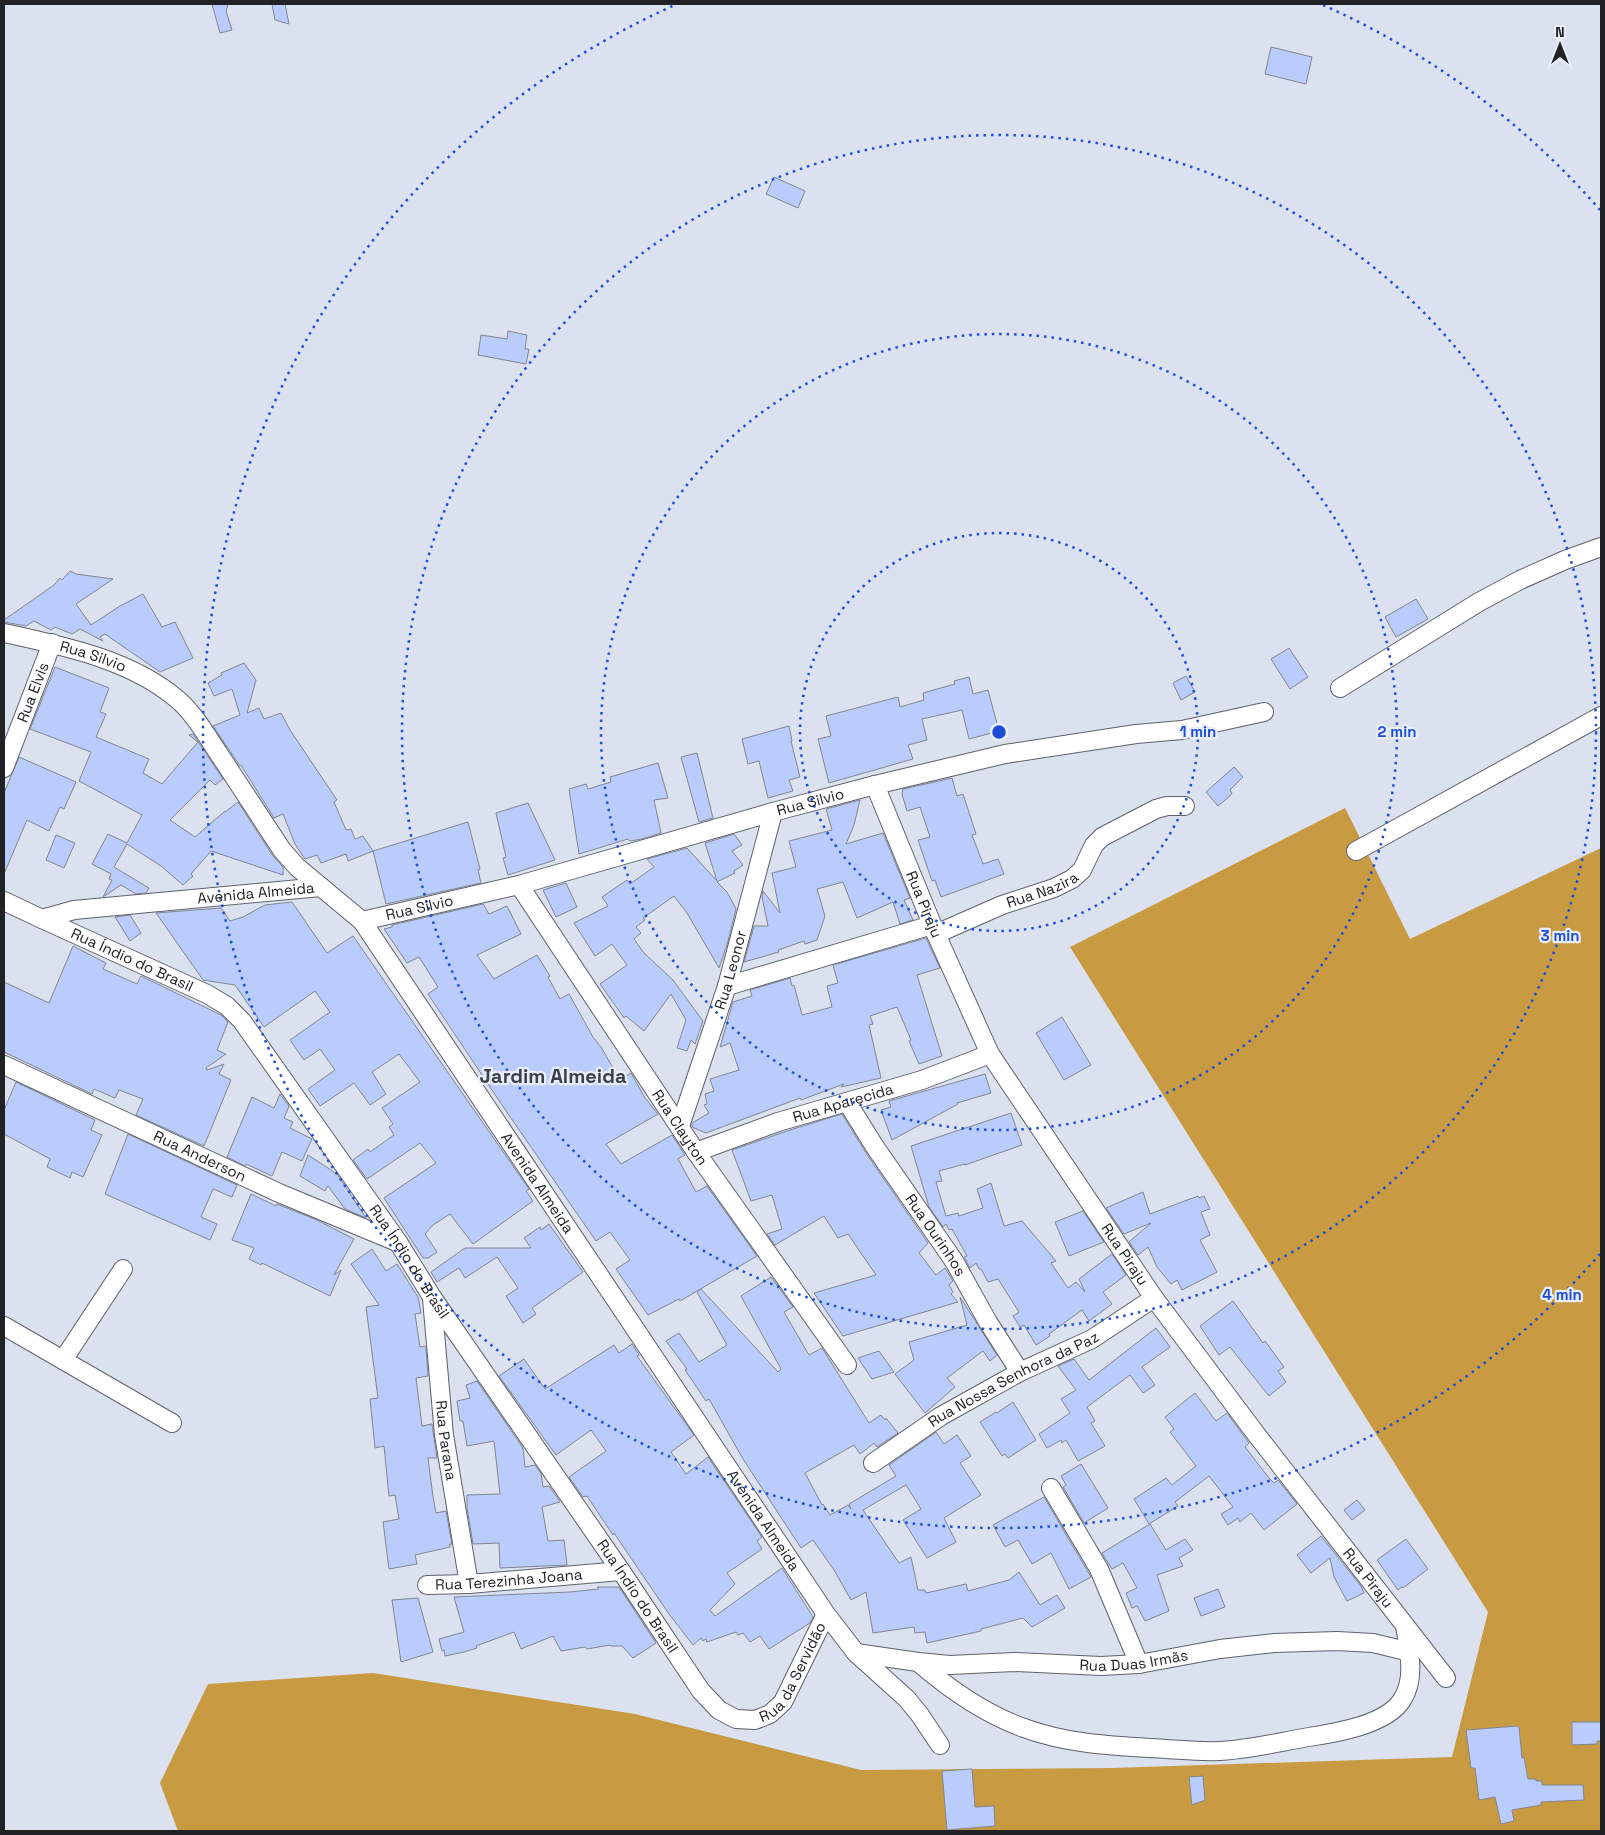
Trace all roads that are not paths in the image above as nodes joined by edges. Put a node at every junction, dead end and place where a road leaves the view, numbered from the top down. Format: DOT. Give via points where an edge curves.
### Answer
graph roads {
  1 [pos="1601,547"];
  2 [pos="4,633"];
  3 [pos="52,644"];
  4 [pos="1340,688"];
  5 [pos="1264,712"];
  6 [pos="1601,716"];
  7 [pos="4,768"];
  8 [pos="875,785"];
  9 [pos="1185,806"];
  10 [pos="773,812"];
  11 [pos="1356,851"];
  12 [pos="520,885"];
  13 [pos="321,887"];
  14 [pos="4,901"];
  15 [pos="42,919"];
  16 [pos="362,921"];
  17 [pos="934,930"];
  18 [pos="727,986"];
  19 [pos="990,1054"];
  20 [pos="4,1066"];
  21 [pos="847,1102"];
  22 [pos="680,1126"];
  23 [pos="696,1152"];
  24 [pos="398,1242"];
  25 [pos="124,1270"];
  26 [pos="432,1297"];
  27 [pos="1154,1298"];
  28 [pos="4,1326"];
  29 [pos="63,1360"];
  30 [pos="847,1365"];
  31 [pos="1020,1372"];
  32 [pos="172,1423"];
  33 [pos="873,1463"];
  34 [pos="1051,1488"];
  35 [pos="621,1571"];
  36 [pos="469,1584"];
  37 [pos="427,1585"];
  38 [pos="826,1614"];
  39 [pos="1404,1624"];
  40 [pos="1410,1652"];
  41 [pos="856,1653"];
  42 [pos="918,1662"];
  43 [pos="1139,1664"];
  44 [pos="1446,1678"];
  45 [pos="701,1691"];
  46 [pos="940,1745"];
  1 -- 4 [label="street" via="1511,584"];
  2 -- 3 [label="street, Rua Silvio"];
  3 -- 7 [label="street, Rua Elvis"];
  3 -- 13 [label="street, Rua Silvio" via="114,663 151,680 178,700 202,728 282,850 297,868"];
  5 -- 8 [label="street, Rua Silvio" via="1182,730 1006,754"];
  6 -- 11 [label="street"];
  8 -- 10 [label="street, Rua Silvio"];
  8 -- 17 [label="street, Rua Piraju"];
  9 -- 17 [label="street, Rua Nazira" via="1156,808 1102,837 1094,845 1082,870 1063,884"];
  10 -- 12 [label="street, Rua Silvio"];
  10 -- 18 [label="street, Rua Leonor"];
  12 -- 16 [label="street, Rua Silvio"];
  12 -- 22 [label="street, Rua Clayton"];
  13 -- 15 [label="street, Avenida Almeida" via="74,910"];
  13 -- 16 [label="street, Avenida Almeida"];
  14 -- 15 [label="street"];
  15 -- 24 [label="street, Rua Índio do Brasil" via="227,1006 242,1021"];
  16 -- 38 [label="street, Avenida Almeida"];
  17 -- 18 [label="street, Rua Nazira"];
  17 -- 19 [label="street, Rua Piraju"];
  18 -- 22 [label="street, Rua Leonor"];
  19 -- 21 [label="street, Rua Aparecida" via="922,1080"];
  19 -- 27 [label="street, Rua Piraju"];
  20 -- 24 [label="street, Rua Anderson" via="279,1193"];
  21 -- 23 [label="street, Rua Aparecida" via="778,1122"];
  21 -- 31 [label="street, Rua Ourinhos" via="954,1261"];
  22 -- 23 [label="street, Rua Clayton"];
  23 -- 30 [label="street, Rua Clayton"];
  24 -- 26 [label="street, Rua Índio do Brasil"];
  25 -- 29 [label="street"];
  26 -- 35 [label="street, Rua Índio do Brasil"];
  26 -- 36 [label="street, Rua Parana" via="444,1435"];
  27 -- 31 [label="street, Rua Nossa Senhora da Paz" via="1092,1339"];
  27 -- 39 [label="street, Rua Piraju"];
  28 -- 29 [label="street"];
  29 -- 32 [label="street"];
  31 -- 33 [label="street, Rua Nossa Senhora da Paz" via="941,1416"];
  34 -- 43 [label="street" via="1100,1569"];
  35 -- 36 [label="street, Rua Terezinha Joana"];
  35 -- 45 [label="street, Rua Índio do Brasil"];
  36 -- 37 [label="street, Rua Terezinha Joana"];
  38 -- 41 [label="street, Avenida Almeida"];
  38 -- 45 [label="street, Rua da Servidão" via="783,1702 770,1714 755,1720 736,1719 719,1710"];
  39 -- 40 [label="street"];
  39 -- 44 [label="street, Rua Piraju"];
  40 -- 42 [label="street" via="1410,1681 1401,1701 1386,1715 1339,1732 1217,1752 1071,1741 1023,1728 978,1706"];
  40 -- 43 [label="street, Rua Duas Irmãs" via="1373,1643 1274,1642"];
  41 -- 42 [label="street, Rua Duas Irmãs"];
  41 -- 46 [label="street, Avenida Almeida" via="907,1699"];
  42 -- 43 [label="street, Rua Duas Irmãs"];
}
